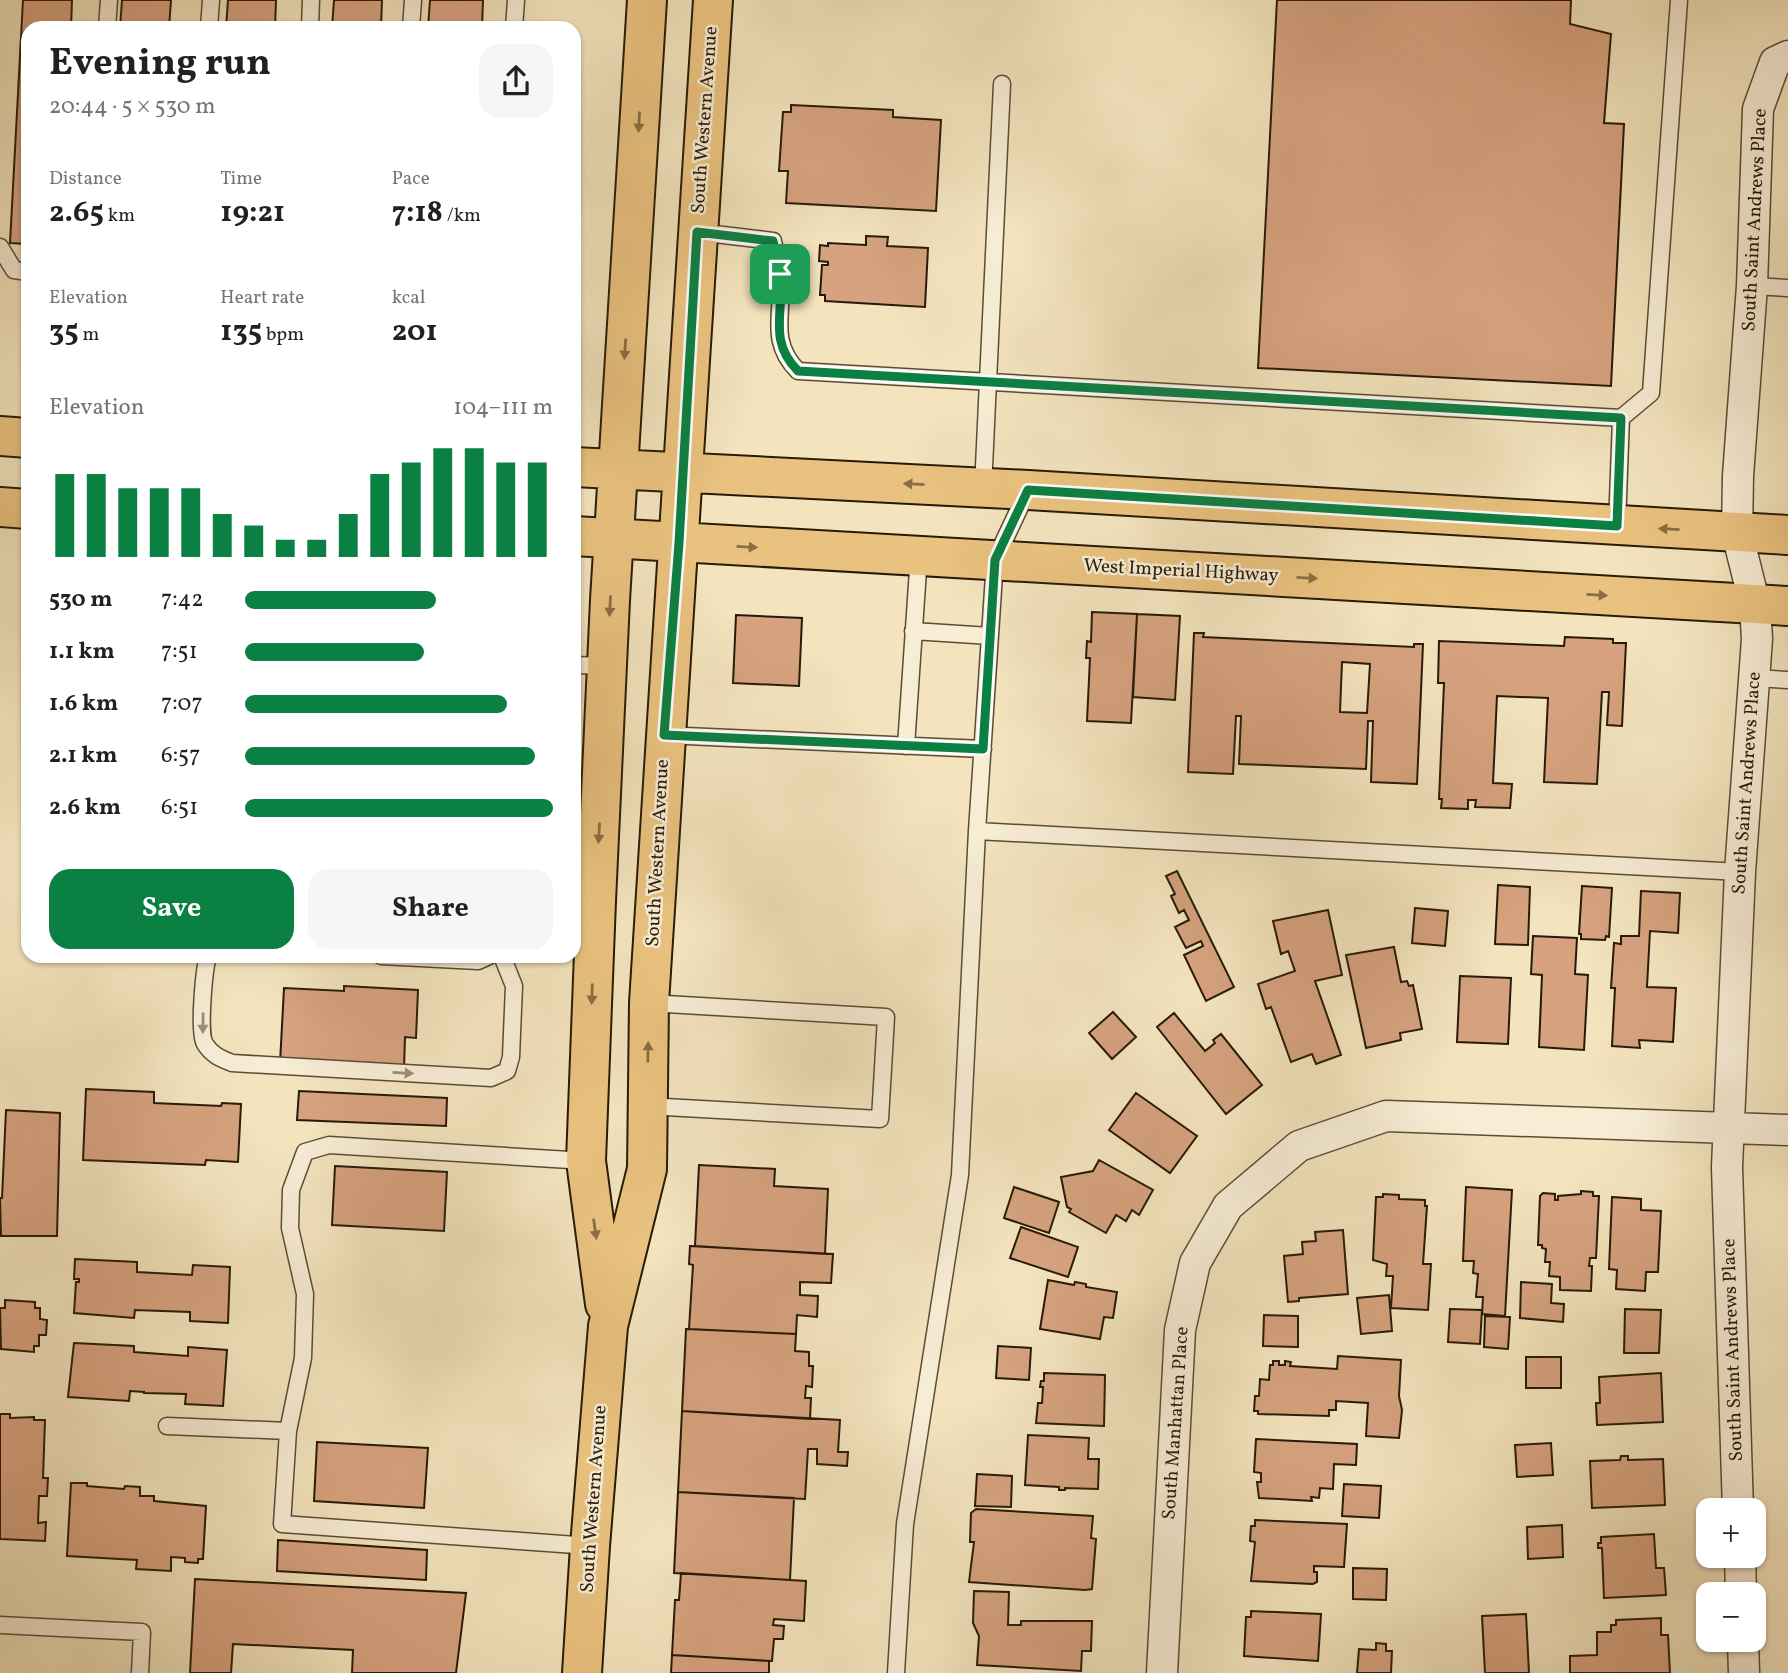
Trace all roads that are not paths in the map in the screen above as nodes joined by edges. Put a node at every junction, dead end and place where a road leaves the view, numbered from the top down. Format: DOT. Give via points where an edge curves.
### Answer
graph roads {
  1 [pos="108,0"];
  2 [pos="211,0"];
  3 [pos="311,0"];
  4 [pos="413,0"];
  5 [pos="516,0"];
  6 [pos="647,0"];
  7 [pos="713,0"];
  8 [pos="1679,0"];
  9 [pos="107,21"];
  10 [pos="210,21"];
  11 [pos="310,21"];
  12 [pos="412,21"];
  13 [pos="514,21"];
  14 [pos="1782,59"];
  15 [pos="1002,83"];
  16 [pos="697,232"];
  17 [pos="0,247"];
  18 [pos="21,271"];
  19 [pos="1752,286"];
  20 [pos="1788,288"];
  21 [pos="988,381"];
  22 [pos="1621,418"];
  23 [pos="0,436"];
  24 [pos="21,438"];
  25 [pos="581,467"];
  26 [pos="619,469"];
  27 [pos="683,472"];
  28 [pos="982,488"];
  29 [pos="1028,490"];
  30 [pos="0,507"];
  31 [pos="21,508"];
  32 [pos="1617,526"];
  33 [pos="1737,533"];
  34 [pos="581,536"];
  35 [pos="1788,536"];
  36 [pos="614,538"];
  37 [pos="679,543"];
  38 [pos="919,555"];
  39 [pos="995,560"];
  40 [pos="1771,606"];
  41 [pos="913,631"];
  42 [pos="990,636"];
  43 [pos="591,665"];
  44 [pos="1755,678"];
  45 [pos="1788,680"];
  46 [pos="664,735"];
  47 [pos="906,746"];
  48 [pos="983,749"];
  49 [pos="977,831"];
  50 [pos="1740,872"];
  51 [pos="206,963"];
  52 [pos="505,963"];
  53 [pos="649,1003"];
  54 [pos="647,1106"];
  55 [pos="1729,1127"];
  56 [pos="1788,1130"];
  57 [pos="586,1161"];
  58 [pos="608,1326"];
  59 [pos="167,1426"];
  60 [pos="288,1431"];
  61 [pos="1738,1498"];
  62 [pos="590,1546"];
  63 [pos="0,1625"];
  64 [pos="1743,1652"];
  65 [pos="140,1673"];
  66 [pos="582,1673"];
  67 [pos="896,1673"];
  68 [pos="1162,1673"];
  69 [pos="1744,1673"];
  1 -- 9 [label="lane"];
  2 -- 10 [label="lane"];
  3 -- 11 [label="lane"];
  4 -- 12 [label="lane"];
  5 -- 13 [label="lane"];
  6 -- 26 [label="main road, South Western Avenue, one-way"];
  7 -- 16 [label="main road, South Western Avenue"];
  8 -- 22 [label="lane" via="1651,393"];
  14 -- 19 [label="street, South Saint Andrews Place" via="1758,109"];
  15 -- 21 [label="lane"];
  16 -- 21 [label="lane" via="773,241 780,274 779,338 787,360 798,371"];
  16 -- 27 [label="main road, South Western Avenue"];
  17 -- 18 [label="lane" via="14,270"];
  19 -- 20 [label="lane"];
  19 -- 33 [label="street, South Saint Andrews Place"];
  21 -- 22 [label="lane"];
  21 -- 28 [label="lane"];
  22 -- 32 [label="lane"];
  23 -- 24 [label="main road"];
  25 -- 26 [label="main road"];
  26 -- 27 [label="main road"];
  26 -- 36 [label="main road, South Western Avenue"];
  28 -- 27 [label="main road, one-way"];
  27 -- 37 [label="main road, South Western Avenue"];
  28 -- 29 [label="main road"];
  29 -- 32 [label="main road"];
  29 -- 39 [label="lane"];
  30 -- 31 [label="main road"];
  33 -- 32 [label="main road, one-way"];
  33 -- 35 [label="main road"];
  33 -- 40 [label="street, South Saint Andrews Place"];
  34 -- 36 [label="main road, West Imperial Highway"];
  36 -- 37 [label="main road, West Imperial Highway"];
  36 -- 43 [label="main road, South Western Avenue, one-way"];
  37 -- 38 [label="main road, West Imperial Highway, one-way"];
  37 -- 46 [label="main road, South Western Avenue"];
  38 -- 39 [label="main road, West Imperial Highway"];
  38 -- 41 [label="lane"];
  39 -- 40 [label="main road, West Imperial Highway, one-way"];
  39 -- 42 [label="lane"];
  40 -- 44 [label="street, South Saint Andrews Place" via="1757,639"];
  41 -- 42 [label="lane"];
  41 -- 47 [label="lane"];
  42 -- 48 [label="lane"];
  43 -- 57 [label="main road, South Western Avenue, one-way"];
  44 -- 45 [label="lane"];
  44 -- 50 [label="street, South Saint Andrews Place"];
  46 -- 47 [label="lane"];
  46 -- 53 [label="main road, South Western Avenue"];
  47 -- 48 [label="lane"];
  48 -- 49 [label="lane"];
  49 -- 50 [label="lane"];
  49 -- 67 [label="lane" via="960,1175 905,1524"];
  50 -- 55 [label="street, South Saint Andrews Place"];
  51 -- 52 [label="lane, one-way" via="202,1041 212,1055 232,1063 491,1078 507,1071 511,1057 514,986"];
  54 -- 53 [label="main road, South Western Avenue, one-way"];
  53 -- 54 [label="lane" via="886,1017 880,1119"];
  54 -- 58 [label="main road, South Western Avenue" via="647,1169"];
  55 -- 56 [label="street, South Manhattan Place"];
  55 -- 61 [label="street, South Saint Andrews Place"];
  55 -- 68 [label="street, South Manhattan Place" via="1386,1116 1299,1146 1228,1206 1195,1263 1180,1330"];
  57 -- 58 [label="main road, South Western Avenue, one-way"];
  57 -- 60 [label="lane" via="329,1145 305,1152 291,1190 290,1228 304,1294 303,1358"];
  58 -- 62 [label="main road, South Western Avenue"];
  59 -- 60 [label="lane"];
  60 -- 62 [label="lane" via="282,1524"];
  62 -- 66 [label="main road, South Western Avenue"];
  63 -- 65 [label="lane" via="142,1632"];
  64 -- 69 [label="street"];
}
